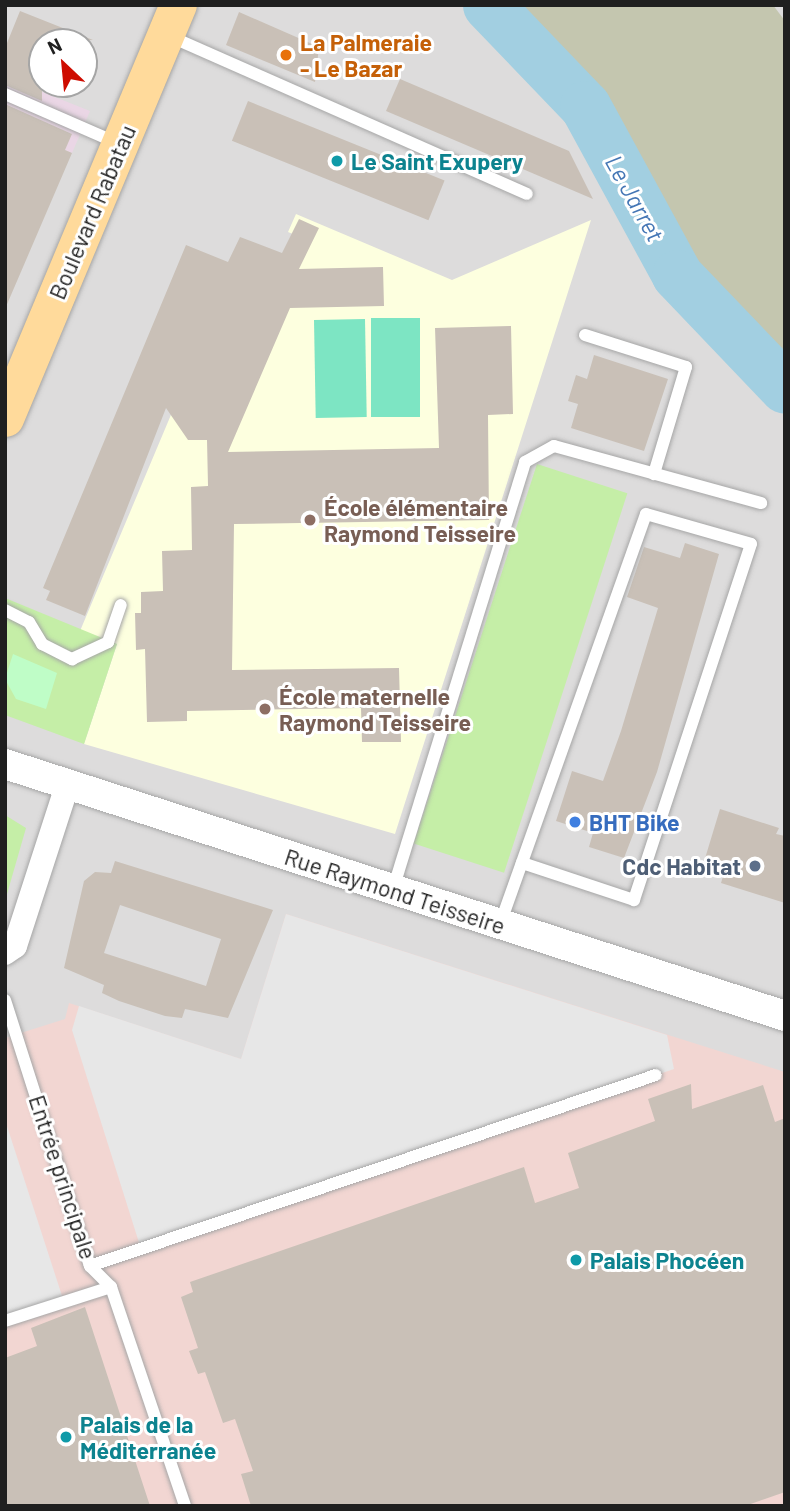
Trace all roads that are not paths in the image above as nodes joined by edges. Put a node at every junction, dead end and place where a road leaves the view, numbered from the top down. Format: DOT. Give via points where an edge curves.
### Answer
graph roads {
  1 [pos="172,20"];
  2 [pos="5,94"];
  3 [pos="120,144"];
  4 [pos="527,194"];
  5 [pos="585,335"];
  6 [pos="5,418"];
  7 [pos="654,474"];
  8 [pos="761,503"];
  9 [pos="121,605"];
  10 [pos="5,610"];
  11 [pos="5,764"];
  12 [pos="67,786"];
  13 [pos="522,863"];
  14 [pos="393,889"];
  15 [pos="500,924"];
  16 [pos="5,953"];
  17 [pos="5,1000"];
  18 [pos="785,1016"];
  19 [pos="656,1075"];
  20 [pos="90,1266"];
  21 [pos="111,1287"];
  22 [pos="5,1321"];
  23 [pos="185,1506"];
  1 -- 3 [label="main road, Boulevard Rabatau"];
  1 -- 4 [label="lane"];
  2 -- 3 [label="lane"];
  3 -- 6 [label="main road, Boulevard Rabatau"];
  5 -- 7 [label="lane" via="686,367"];
  7 -- 8 [label="lane"];
  7 -- 14 [label="lane" via="554,446 525,462"];
  9 -- 10 [label="lane" via="108,642 72,659 42,644 29,622"];
  11 -- 12 [label="street, Rue Raymond Teisseire"];
  12 -- 14 [label="street, Rue Raymond Teisseire"];
  12 -- 16 [label="street" via="15,946"];
  13 -- 13 [label="lane" via="646,514 751,544 634,900"];
  13 -- 15 [label="lane"];
  14 -- 15 [label="street, Rue Raymond Teisseire"];
  15 -- 18 [label="street, Rue Raymond Teisseire"];
  17 -- 20 [label="lane, Entrée principale"];
  19 -- 20 [label="lane"];
  20 -- 21 [label="lane, Entrée principale"];
  21 -- 22 [label="lane"];
  21 -- 23 [label="lane, Entrée principale"];
}
